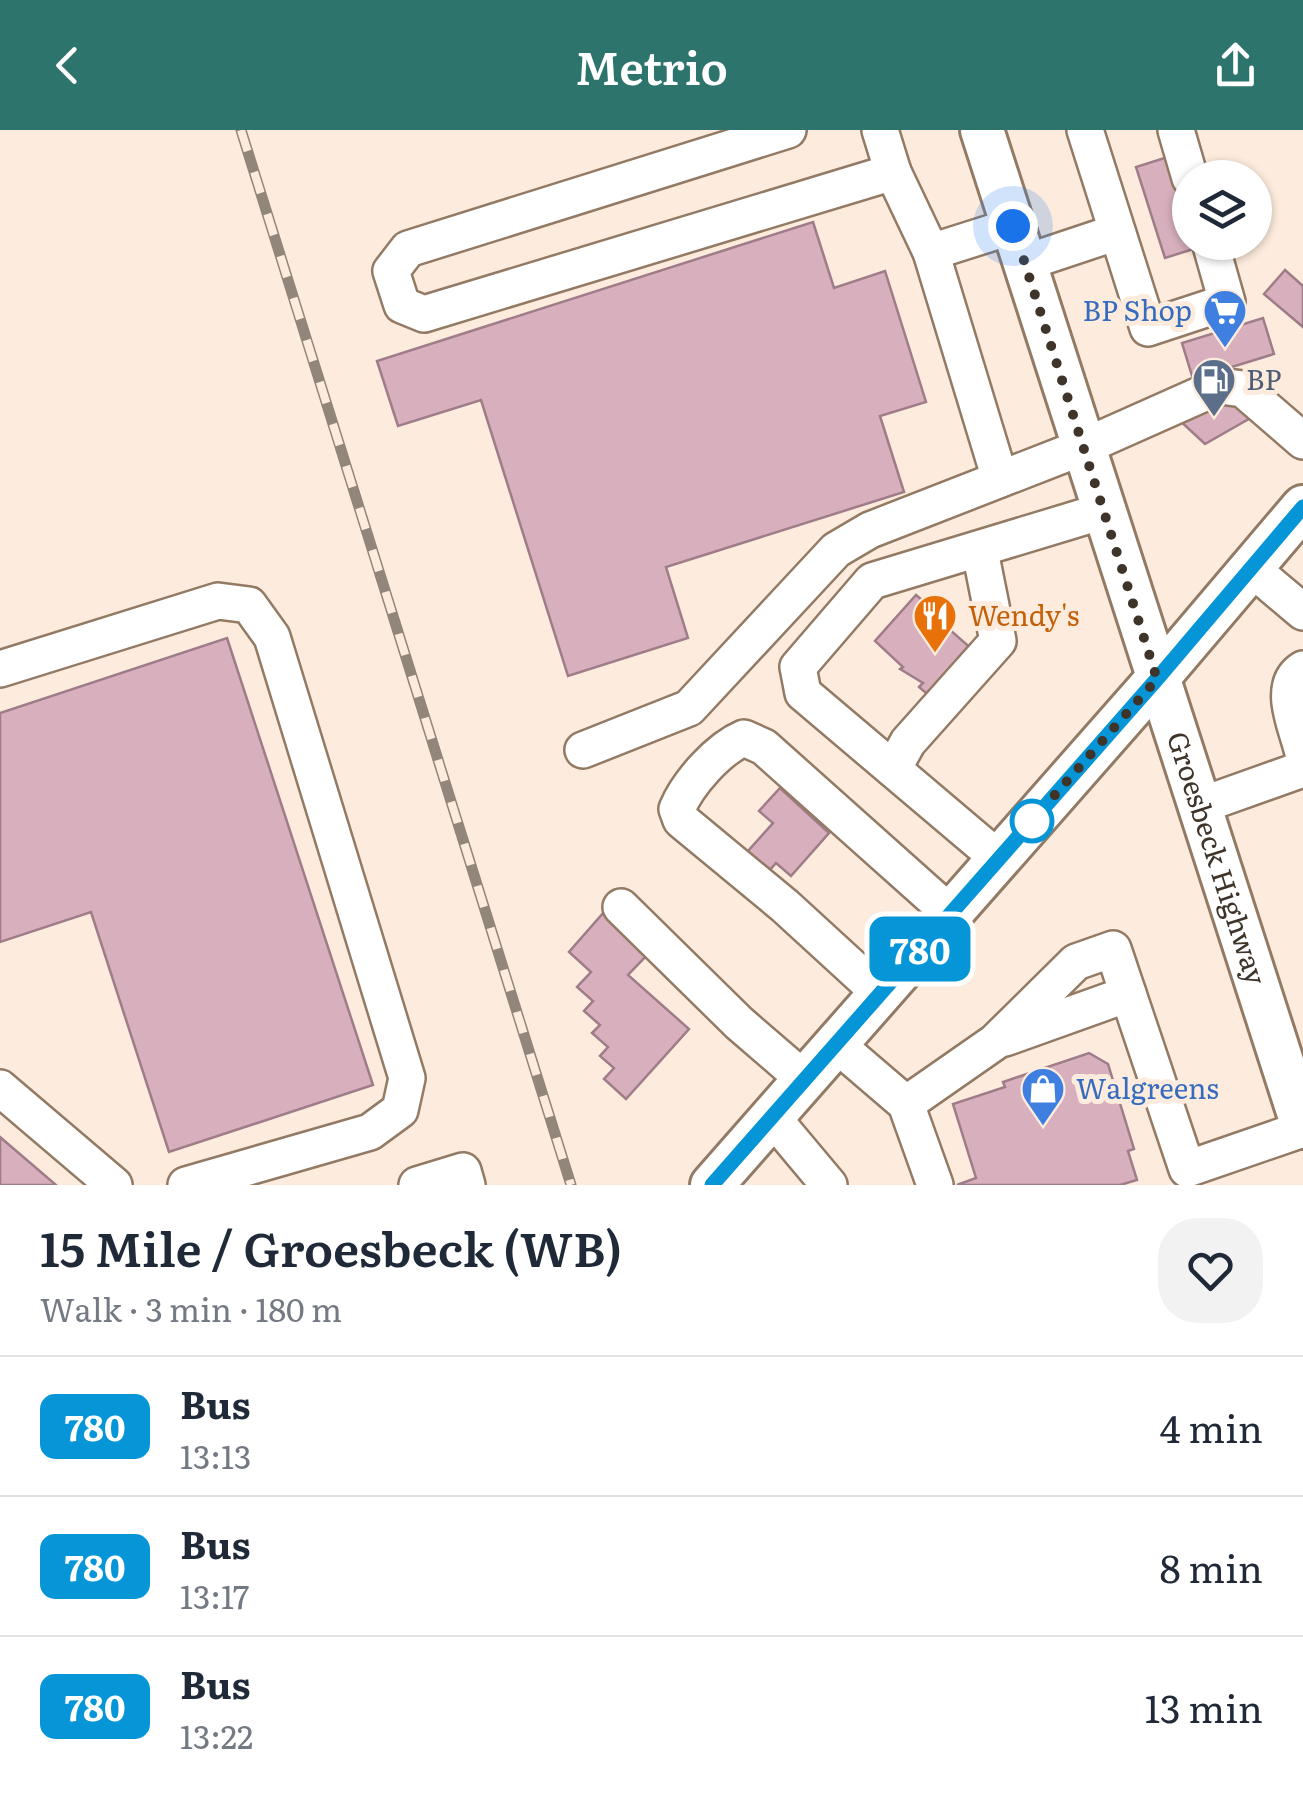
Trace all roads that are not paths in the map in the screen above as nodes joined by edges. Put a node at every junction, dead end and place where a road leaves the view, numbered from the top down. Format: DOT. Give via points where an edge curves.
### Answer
graph roads {
  1 [pos="788,130"];
  2 [pos="880,130"];
  3 [pos="982,130"];
  4 [pos="1084,130"];
  5 [pos="1176,130"];
  6 [pos="1185,160"];
  7 [pos="893,172"];
  8 [pos="1117,232"];
  9 [pos="1018,245"];
  10 [pos="931,252"];
  11 [pos="1215,260"];
  12 [pos="1303,441"];
  13 [pos="1083,447"];
  14 [pos="1000,479"];
  15 [pos="1303,507"];
  16 [pos="1103,511"];
  17 [pos="980,550"];
  18 [pos="1251,568"];
  19 [pos="1303,612"];
  20 [pos="0,669"];
  21 [pos="1303,669"];
  22 [pos="1157,679"];
  23 [pos="584,750"];
  24 [pos="1303,753"];
  25 [pos="893,769"];
  26 [pos="1303,769"];
  27 [pos="1199,806"];
  28 [pos="999,860"];
  29 [pos="621,907"];
  30 [pos="951,914"];
  31 [pos="880,994"];
  32 [pos="1128,994"];
  33 [pos="995,1042"];
  34 [pos="836,1044"];
  35 [pos="1294,1068"];
  36 [pos="804,1080"];
  37 [pos="0,1088"];
  38 [pos="906,1104"];
  39 [pos="772,1117"];
  40 [pos="1303,1128"];
  41 [pos="1180,1177"];
  42 [pos="114,1185"];
  43 [pos="186,1185"];
  44 [pos="417,1185"];
  45 [pos="467,1185"];
  46 [pos="712,1185"];
  47 [pos="828,1185"];
  48 [pos="935,1185"];
  1 -- 7 [label="lane" via="408,249 391,271 402,305 424,314"];
  2 -- 7 [label="lane"];
  3 -- 9 [label="main road, Groesbeck Highway"];
  4 -- 8 [label="lane"];
  5 -- 6 [label="lane"];
  7 -- 10 [label="lane"];
  8 -- 9 [label="lane"];
  8 -- 11 [label="lane" via="1148,328 1228,302"];
  9 -- 10 [label="lane"];
  9 -- 13 [label="main road, Groesbeck Highway"];
  10 -- 14 [label="lane"];
  12 -- 13 [label="lane" via="1243,389 1220,386"];
  13 -- 14 [label="lane"];
  13 -- 16 [label="main road, Groesbeck Highway"];
  14 -- 23 [label="lane" via="836,550 688,708"];
  15 -- 18 [label="main road"];
  16 -- 17 [label="lane"];
  16 -- 22 [label="main road, Groesbeck Highway"];
  17 -- 25 [label="lane" via="998,641 908,742"];
  17 -- 25 [label="lane" via="872,581 798,667 803,693"];
  18 -- 19 [label="lane"];
  18 -- 22 [label="main road"];
  20 -- 43 [label="lane" via="218,602 248,605 272,637 407,1078 400,1110 370,1132"];
  21 -- 24 [label="lane" via="1288,690"];
  22 -- 27 [label="main road, Groesbeck Highway"];
  22 -- 28 [label="main road"];
  25 -- 28 [label="lane"];
  26 -- 27 [label="lane"];
  27 -- 35 [label="main road, Groesbeck Highway"];
  28 -- 30 [label="main road"];
  29 -- 36 [label="lane"];
  30 -- 31 [label="main road"];
  30 -- 31 [label="lane" via="764,747 744,738 730,744 683,794 677,809 682,820"];
  31 -- 34 [label="main road"];
  32 -- 33 [label="lane"];
  32 -- 33 [label="lane" via="1113,949 1076,962"];
  32 -- 41 [label="lane"];
  33 -- 38 [label="lane"];
  34 -- 36 [label="main road"];
  34 -- 38 [label="lane"];
  35 -- 40 [label="main road, Groesbeck Highway"];
  36 -- 39 [label="main road"];
  37 -- 42 [label="lane"];
  38 -- 48 [label="lane"];
  39 -- 46 [label="main road"];
  39 -- 47 [label="lane"];
  40 -- 41 [label="lane"];
  44 -- 45 [label="lane" via="463,1171"];
}
